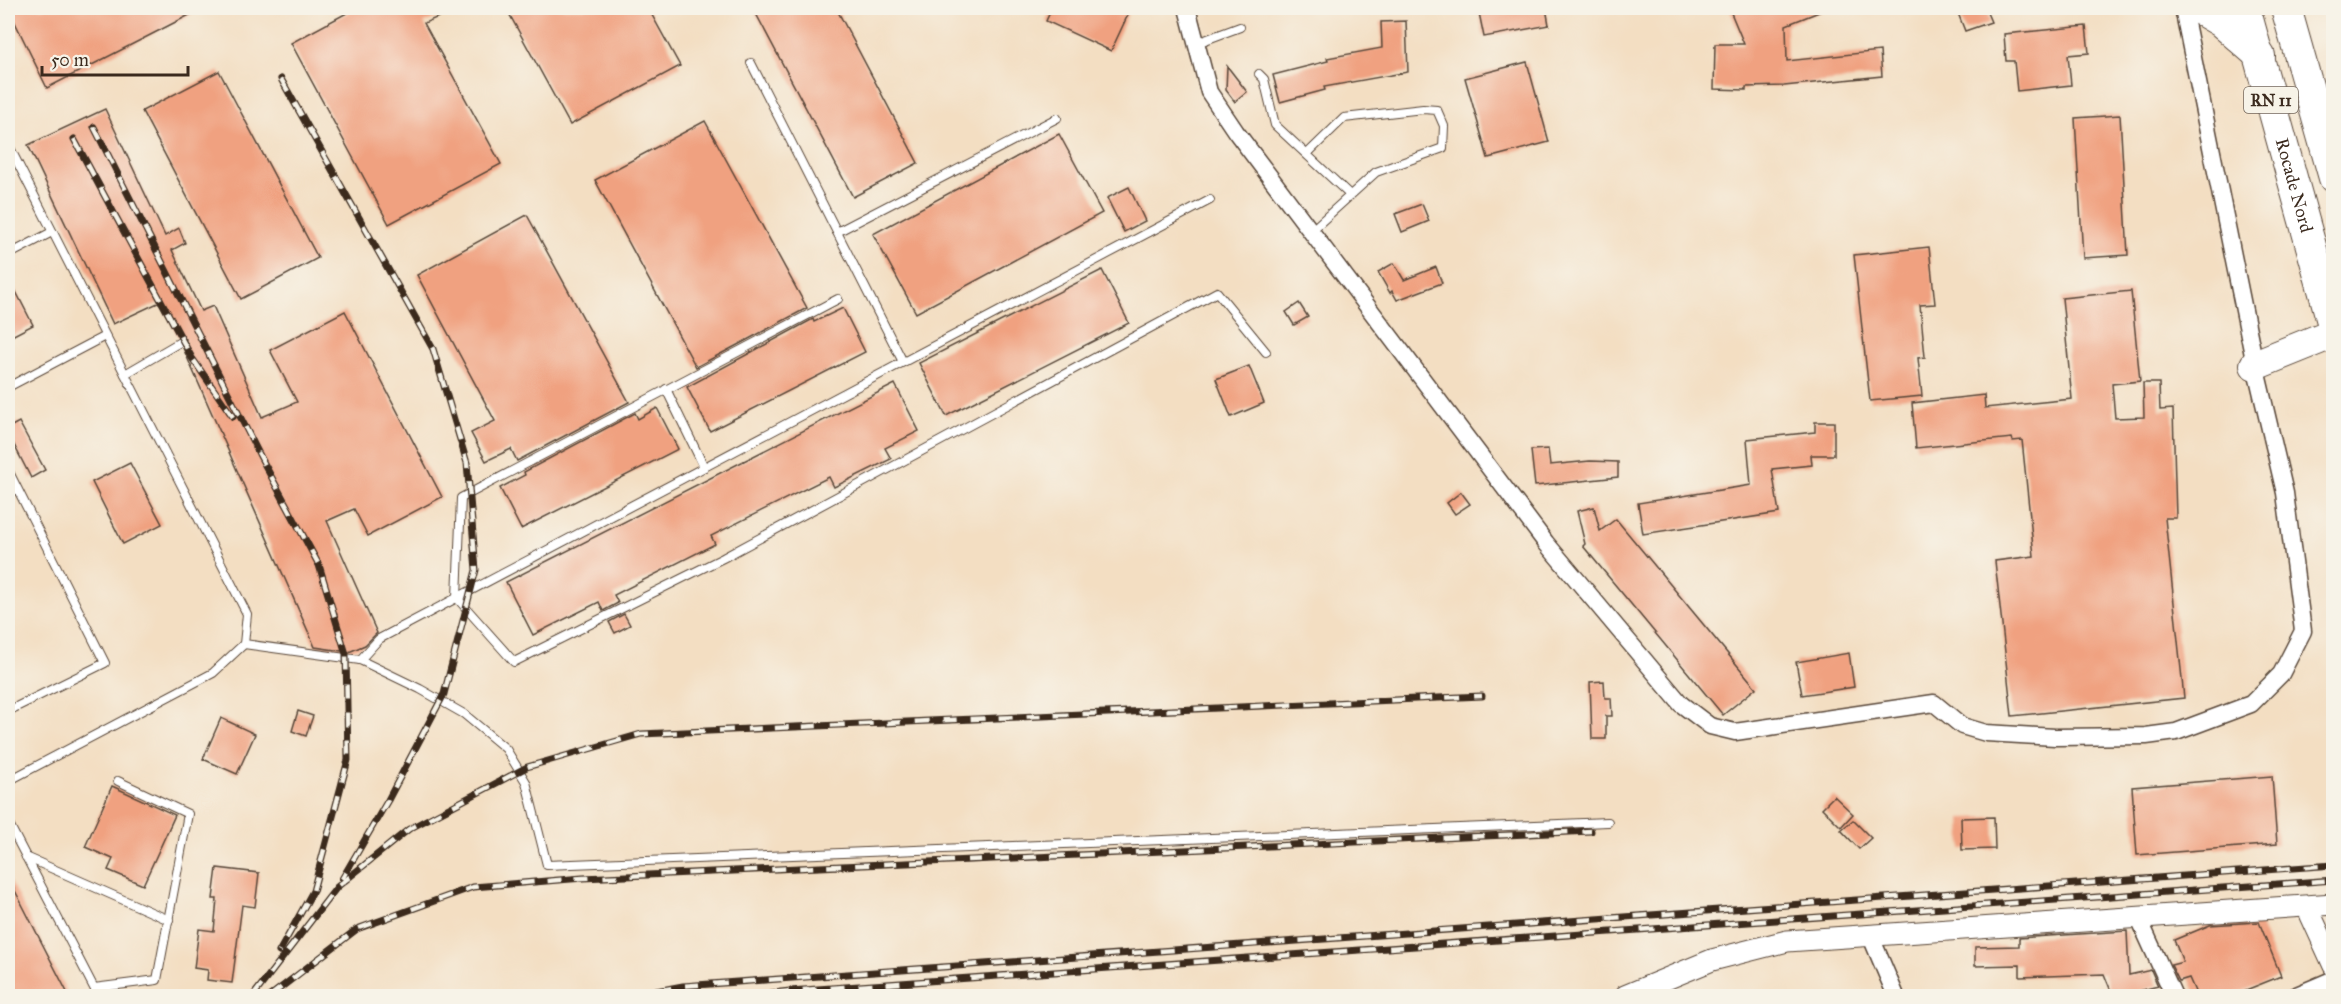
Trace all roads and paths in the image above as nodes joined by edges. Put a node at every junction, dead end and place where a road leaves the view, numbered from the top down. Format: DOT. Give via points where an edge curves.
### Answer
graph roads {
  1 [pos="1187,8"];
  2 [pos="2183,8"];
  3 [pos="2197,8"];
  4 [pos="2245,8"];
  5 [pos="2286,8"];
  6 [pos="1240,27"];
  7 [pos="1197,43"];
  8 [pos="2260,56"];
  9 [pos="751,63"];
  10 [pos="1259,74"];
  11 [pos="1057,118"];
  12 [pos="8,144"];
  13 [pos="1308,153"];
  14 [pos="2334,178"];
  15 [pos="1350,195"];
  16 [pos="1210,200"];
  17 [pos="1311,231"];
  18 [pos="52,232"];
  19 [pos="837,232"];
  20 [pos="8,255"];
  21 [pos="838,299"];
  22 [pos="2334,331"];
  23 [pos="105,336"];
  24 [pos="180,342"];
  25 [pos="1266,352"];
  26 [pos="903,362"];
  27 [pos="2255,365"];
  28 [pos="125,374"];
  29 [pos="8,387"];
  30 [pos="666,389"];
  31 [pos="704,467"];
  32 [pos="8,470"];
  33 [pos="457,598"];
  34 [pos="244,644"];
  35 [pos="360,660"];
  36 [pos="8,711"];
  37 [pos="8,781"];
  38 [pos="118,781"];
  39 [pos="8,822"];
  40 [pos="1608,822"];
  41 [pos="26,857"];
  42 [pos="2334,904"];
  43 [pos="2307,907"];
  44 [pos="2139,919"];
  45 [pos="169,920"];
  46 [pos="1871,937"];
  47 [pos="2334,966"];
  48 [pos="2334,980"];
  49 [pos="1625,996"];
  50 [pos="1896,996"];
  51 [pos="2174,996"];
  52 [pos="2294,996"];
  1 -- 7 [label="street"];
  2 -- 27 [label="street"];
  3 -- 8 [label="highway" via="2221,22"];
  4 -- 8 [label="highway, Rocade Nord / RN 11"];
  5 -- 14 [label="highway, RN 11"];
  6 -- 7 [label="lane"];
  7 -- 17 [label="street" via="1209,92"];
  8 -- 22 [label="highway, Rocade Nord / RN 11"];
  9 -- 19 [label="lane"];
  10 -- 13 [label="lane" via="1264,79 1275,125"];
  11 -- 19 [label="lane"];
  12 -- 18 [label="lane"];
  13 -- 15 [label="lane"];
  13 -- 15 [label="lane" via="1344,118 1437,110 1444,126 1443,148 1376,172"];
  15 -- 17 [label="lane"];
  16 -- 26 [label="lane"];
  17 -- 27 [label="street" via="1546,543 1673,695 1710,726 1735,732 1934,703 1962,726 1986,733 2055,737 2146,735 2176,732 2251,704 2281,675 2303,631 2284,493"];
  18 -- 20 [label="lane"];
  18 -- 23 [label="lane"];
  19 -- 26 [label="lane"];
  21 -- 30 [label="lane"];
  22 -- 27 [label="highway"];
  23 -- 28 [label="lane"];
  23 -- 29 [label="lane"];
  24 -- 28 [label="lane"];
  25 -- 33 [label="lane" via="1217,292 723,558 514,662"];
  26 -- 31 [label="lane"];
  28 -- 34 [label="lane" via="247,614"];
  30 -- 31 [label="lane"];
  30 -- 33 [label="lane" via="461,498"];
  31 -- 33 [label="lane"];
  32 -- 36 [label="lane" via="105,663"];
  33 -- 35 [label="lane" via="379,639"];
  34 -- 35 [label="lane"];
  34 -- 37 [label="lane" via="213,673"];
  35 -- 40 [label="lane" via="464,714 506,749 526,782 547,865"];
  38 -- 45 [label="lane" via="188,814"];
  39 -- 41 [label="lane"];
  41 -- 45 [label="lane"];
  41 -- 45 [label="lane" via="94,988 157,980"];
  42 -- 43 [label="street"];
  43 -- 44 [label="street"];
  43 -- 47 [label="street"];
  44 -- 46 [label="street"];
  44 -- 51 [label="street"];
  46 -- 49 [label="street" via="1787,941 1712,960"];
  46 -- 50 [label="street"];
  48 -- 52 [label="street"];
}
